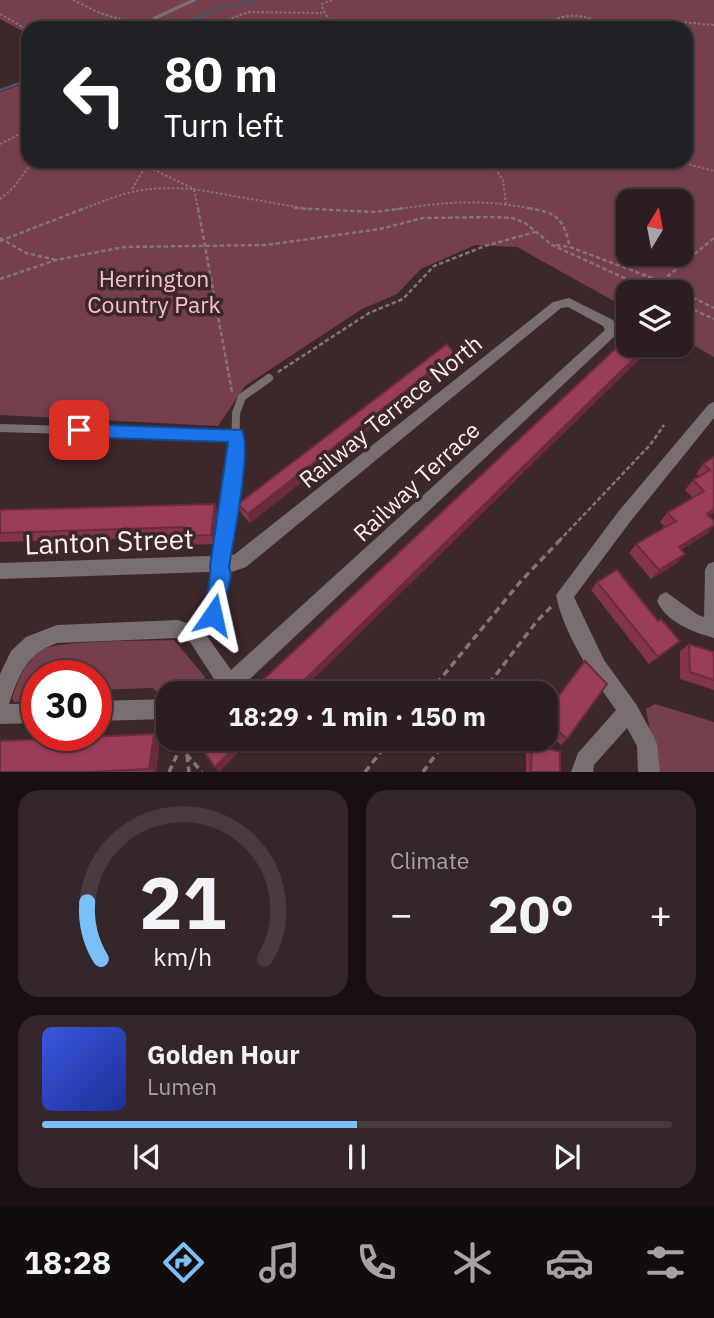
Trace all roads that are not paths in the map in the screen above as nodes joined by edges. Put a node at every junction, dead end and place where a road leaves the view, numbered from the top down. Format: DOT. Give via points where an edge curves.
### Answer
graph roads {
  1 [pos="194,0"];
  2 [pos="153,21"];
  3 [pos="590,313"];
  4 [pos="269,378"];
  5 [pos="714,408"];
  6 [pos="0,428"];
  7 [pos="236,435"];
  8 [pos="219,567"];
  9 [pos="714,570"];
  10 [pos="0,571"];
  11 [pos="666,601"];
  12 [pos="714,629"];
  13 [pos="196,635"];
  14 [pos="218,681"];
  15 [pos="231,681"];
  16 [pos="0,701"];
  17 [pos="156,709"];
  18 [pos="112,711"];
  19 [pos="629,711"];
  20 [pos="21,713"];
  21 [pos="0,714"];
  22 [pos="582,772"];
  23 [pos="649,772"];
  1 -- 2 [label="lane"];
  3 -- 8 [label="street, Railway Terrace North" via="569,302 557,304 240,561"];
  3 -- 15 [label="street, Railway Terrace" via="608,323 612,331"];
  4 -- 7 [label="lane" via="242,397 236,412"];
  5 -- 19 [label="street" via="565,594 597,667"];
  6 -- 7 [label="lane"];
  7 -- 8 [label="lane"];
  8 -- 10 [label="street, Lanton Street"];
  8 -- 13 [label="street" via="213,615"];
  9 -- 12 [label="street"];
  11 -- 12 [label="street" via="694,623"];
  13 -- 14 [label="street"];
  13 -- 16 [label="street" via="178,629 57,634 39,639 20,653"];
  17 -- 18 [label="street"];
  19 -- 22 [label="street" via="585,760"];
  19 -- 23 [label="street" via="647,744"];
  20 -- 21 [label="street"];
}
